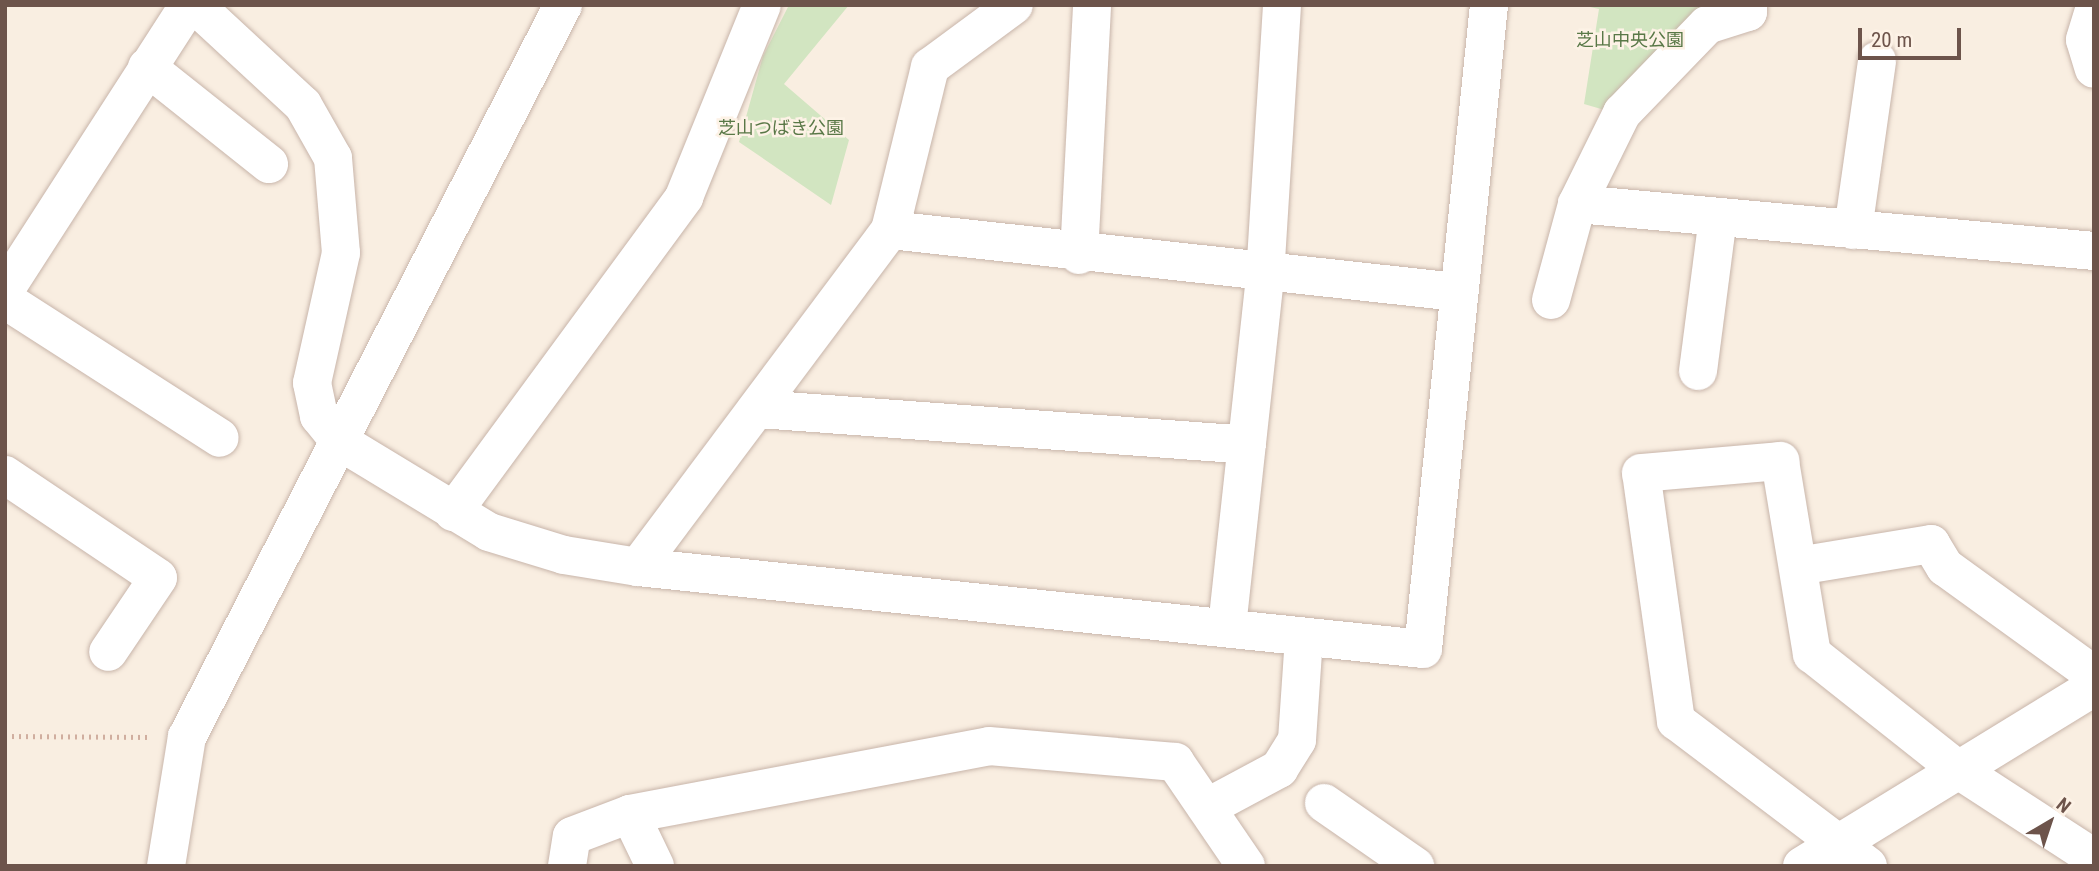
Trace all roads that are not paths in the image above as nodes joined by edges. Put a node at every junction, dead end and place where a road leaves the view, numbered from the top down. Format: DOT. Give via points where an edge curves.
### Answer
graph roads {
  1 [pos="189,5"];
  2 [pos="195,5"];
  3 [pos="563,5"];
  4 [pos="762,5"];
  5 [pos="1014,5"];
  6 [pos="1092,5"];
  7 [pos="1282,5"];
  8 [pos="1489,5"];
  9 [pos="1748,5"];
  10 [pos="2094,9"];
  11 [pos="1877,61"];
  12 [pos="146,67"];
  13 [pos="2094,69"];
  14 [pos="269,164"];
  15 [pos="1577,204"];
  16 [pos="1718,218"];
  17 [pos="890,230"];
  18 [pos="1853,230"];
  19 [pos="2094,251"];
  20 [pos="1079,255"];
  21 [pos="1265,276"];
  22 [pos="5,290"];
  23 [pos="1457,292"];
  24 [pos="5,300"];
  25 [pos="1551,300"];
  26 [pos="1699,370"];
  27 [pos="759,409"];
  28 [pos="220,438"];
  29 [pos="339,441"];
  30 [pos="1247,445"];
  31 [pos="5,475"];
  32 [pos="453,512"];
  33 [pos="1798,566"];
  34 [pos="638,567"];
  35 [pos="1227,627"];
  36 [pos="1304,637"];
  37 [pos="108,652"];
  38 [pos="2094,675"];
  39 [pos="2094,687"];
  40 [pos="1957,769"];
  41 [pos="1324,803"];
  42 [pos="1208,807"];
  43 [pos="629,814"];
  44 [pos="1835,845"];
  45 [pos="2094,858"];
  46 [pos="166,866"];
  47 [pos="567,866"];
  48 [pos="655,866"];
  49 [pos="1246,866"];
  50 [pos="1415,866"];
  51 [pos="1802,866"];
  52 [pos="1868,866"];
  1 -- 12 [label="street"];
  2 -- 29 [label="street" via="303,105 333,158 341,253 312,383 320,416"];
  3 -- 29 [label="street"];
  4 -- 32 [label="street" via="684,197"];
  5 -- 17 [label="street" via="930,67"];
  6 -- 20 [label="street"];
  7 -- 21 [label="street"];
  8 -- 23 [label="street"];
  9 -- 15 [label="street" via="1748,12 1707,25 1622,113"];
  10 -- 13 [label="street" via="2085,40"];
  11 -- 18 [label="street"];
  12 -- 14 [label="street"];
  12 -- 22 [label="street"];
  15 -- 16 [label="street"];
  15 -- 25 [label="street"];
  16 -- 18 [label="street"];
  16 -- 26 [label="street"];
  17 -- 20 [label="street"];
  17 -- 27 [label="street"];
  18 -- 19 [label="street"];
  20 -- 21 [label="street"];
  21 -- 23 [label="street"];
  21 -- 30 [label="street"];
  23 -- 36 [label="street" via="1423,649"];
  24 -- 28 [label="street"];
  27 -- 30 [label="street"];
  27 -- 34 [label="street"];
  29 -- 32 [label="street"];
  29 -- 46 [label="street" via="187,737"];
  30 -- 35 [label="street"];
  31 -- 37 [label="street" via="158,578"];
  32 -- 34 [label="street" via="489,532 564,555"];
  33 -- 38 [label="street" via="1931,544 1945,567"];
  33 -- 40 [label="street" via="1812,654"];
  33 -- 44 [label="street" via="1780,461 1641,473 1676,722"];
  34 -- 35 [label="street"];
  35 -- 36 [label="street"];
  36 -- 42 [label="street" via="1297,740 1279,769"];
  39 -- 40 [label="street"];
  40 -- 44 [label="street"];
  40 -- 45 [label="street"];
  41 -- 50 [label="street"];
  42 -- 43 [label="street" via="1175,762 989,746"];
  42 -- 49 [label="street"];
  43 -- 47 [label="street" via="572,836"];
  43 -- 48 [label="street"];
  44 -- 51 [label="street"];
  44 -- 52 [label="street"];
}
